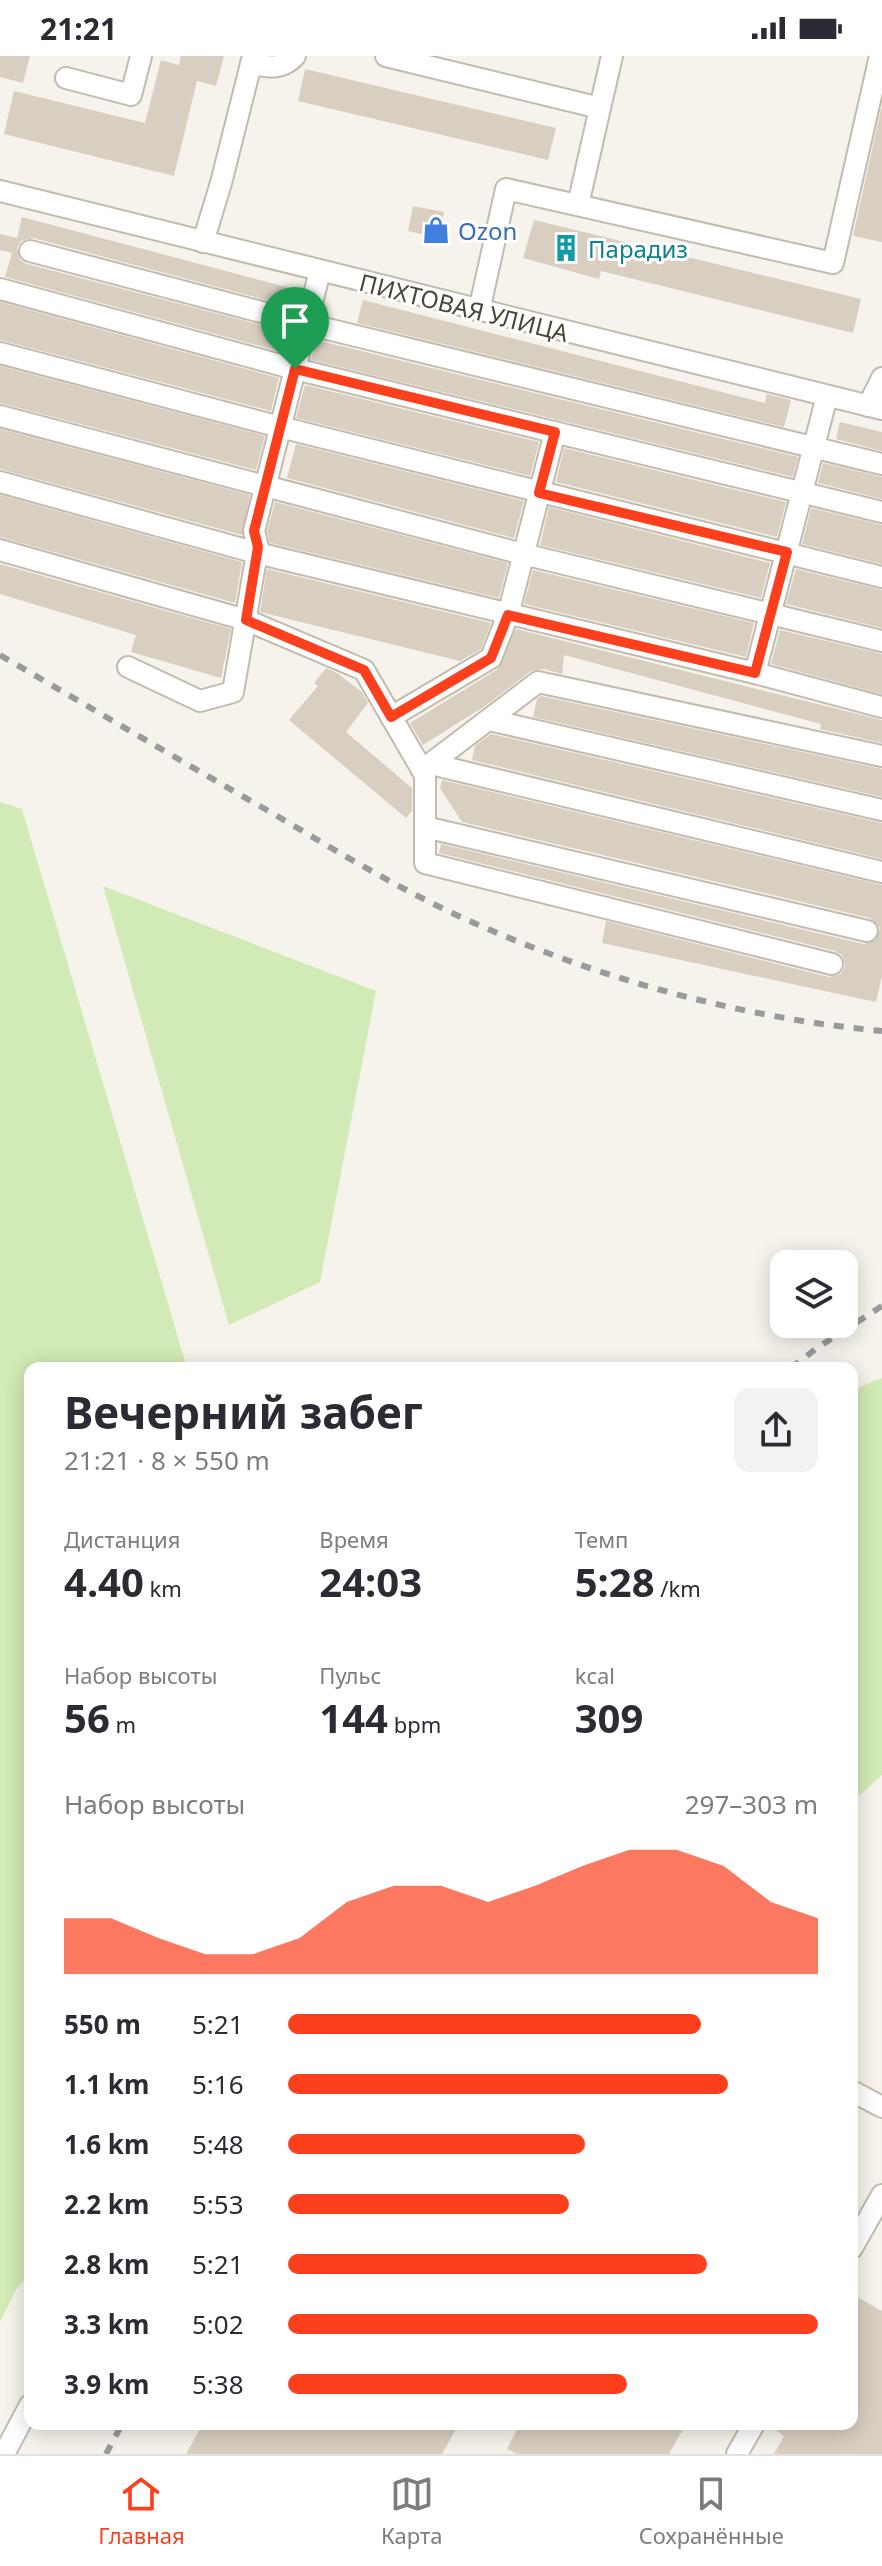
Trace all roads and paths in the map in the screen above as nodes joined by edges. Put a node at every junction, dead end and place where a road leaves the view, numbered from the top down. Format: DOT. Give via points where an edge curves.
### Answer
graph roads {
  1 [pos="141,56"];
  2 [pos="295,56"];
  3 [pos="386,56"];
  4 [pos="612,56"];
  5 [pos="880,56"];
  6 [pos="252,60"];
  7 [pos="66,78"];
  8 [pos="600,108"];
  9 [pos="0,191"];
  10 [pos="578,205"];
  11 [pos="203,242"];
  12 [pos="30,251"];
  13 [pos="320,271"];
  14 [pos="0,289"];
  15 [pos="479,311"];
  16 [pos="307,324"];
  17 [pos="0,353"];
  18 [pos="295,369"];
  19 [pos="882,378"];
  20 [pos="827,396"];
  21 [pos="875,408"];
  22 [pos="0,416"];
  23 [pos="280,427"];
  24 [pos="555,432"];
  25 [pos="814,446"];
  26 [pos="882,464"];
  27 [pos="0,482"];
  28 [pos="266,486"];
  29 [pos="802,492"];
  30 [pos="539,493"];
  31 [pos="882,512"];
  32 [pos="0,550"];
  33 [pos="787,552"];
  34 [pos="257,553"];
  35 [pos="523,554"];
  36 [pos="882,577"];
  37 [pos="771,613"];
  38 [pos="508,615"];
  39 [pos="246,620"];
  40 [pos="882,641"];
  41 [pos="128,667"];
  42 [pos="755,673"];
  43 [pos="882,707"];
  44 [pos="391,717"];
  45 [pos="489,720"];
  46 [pos="882,756"];
  47 [pos="426,767"];
  48 [pos="882,810"];
  49 [pos="425,827"];
  50 [pos="882,872"];
  51 [pos="867,931"];
  52 [pos="832,964"];
  53 [pos="858,2094"];
  54 [pos="882,2107"];
  55 [pos="882,2195"];
  56 [pos="858,2237"];
  57 [pos="24,2414"];
  58 [pos="751,2430"];
  59 [pos="5,2444"];
  60 [pos="737,2454"];
  1 -- 7 [label="street" via="131,95"];
  2 -- 6 [label="street" via="273,68"];
  3 -- 8 [label="street"];
  4 -- 8 [label="street"];
  5 -- 10 [label="street" via="833,263"];
  6 -- 11 [label="street"];
  8 -- 10 [label="street"];
  9 -- 11 [label="street, ПИХТОВАЯ УЛИЦА"];
  10 -- 15 [label="street" via="506,189"];
  11 -- 13 [label="street, ПИХТОВАЯ УЛИЦА"];
  12 -- 16 [label="street"];
  13 -- 15 [label="street, ПИХТОВАЯ УЛИЦА"];
  13 -- 16 [label="street"];
  14 -- 18 [label="street"];
  15 -- 20 [label="street, ПИХТОВАЯ УЛИЦА"];
  16 -- 18 [label="street"];
  16 -- 25 [label="street"];
  17 -- 23 [label="street"];
  18 -- 23 [label="street"];
  18 -- 24 [label="street"];
  19 -- 21 [label="street"];
  20 -- 21 [label="street, ПИХТОВАЯ УЛИЦА"];
  20 -- 25 [label="street"];
  22 -- 28 [label="street"];
  23 -- 28 [label="street"];
  23 -- 30 [label="street"];
  24 -- 29 [label="street"];
  24 -- 30 [label="street"];
  25 -- 26 [label="street"];
  25 -- 29 [label="street"];
  27 -- 34 [label="street"];
  28 -- 34 [label="street" via="254,531"];
  28 -- 35 [label="street"];
  29 -- 31 [label="street"];
  29 -- 33 [label="street"];
  30 -- 33 [label="street"];
  30 -- 35 [label="street"];
  32 -- 39 [label="street"];
  33 -- 36 [label="street"];
  33 -- 37 [label="street"];
  34 -- 38 [label="street"];
  34 -- 39 [label="street"];
  35 -- 37 [label="street"];
  35 -- 38 [label="street"];
  37 -- 40 [label="street"];
  37 -- 42 [label="street"];
  38 -- 42 [label="street"];
  38 -- 44 [label="street" via="491,658"];
  39 -- 41 [label="street" via="233,692 200,701"];
  39 -- 44 [label="street" via="364,670"];
  42 -- 43 [label="street"];
  44 -- 47 [label="street"];
  45 -- 46 [label="street" via="538,682"];
  45 -- 47 [label="street"];
  45 -- 48 [label="street"];
  47 -- 49 [label="street"];
  47 -- 50 [label="street"];
  49 -- 51 [label="street"];
  49 -- 52 [label="street" via="425,863"];
  53 -- 54 [label="street"];
  55 -- 56 [label="street"];
  57 -- 59 [label="street"];
  58 -- 60 [label="street"];
}
